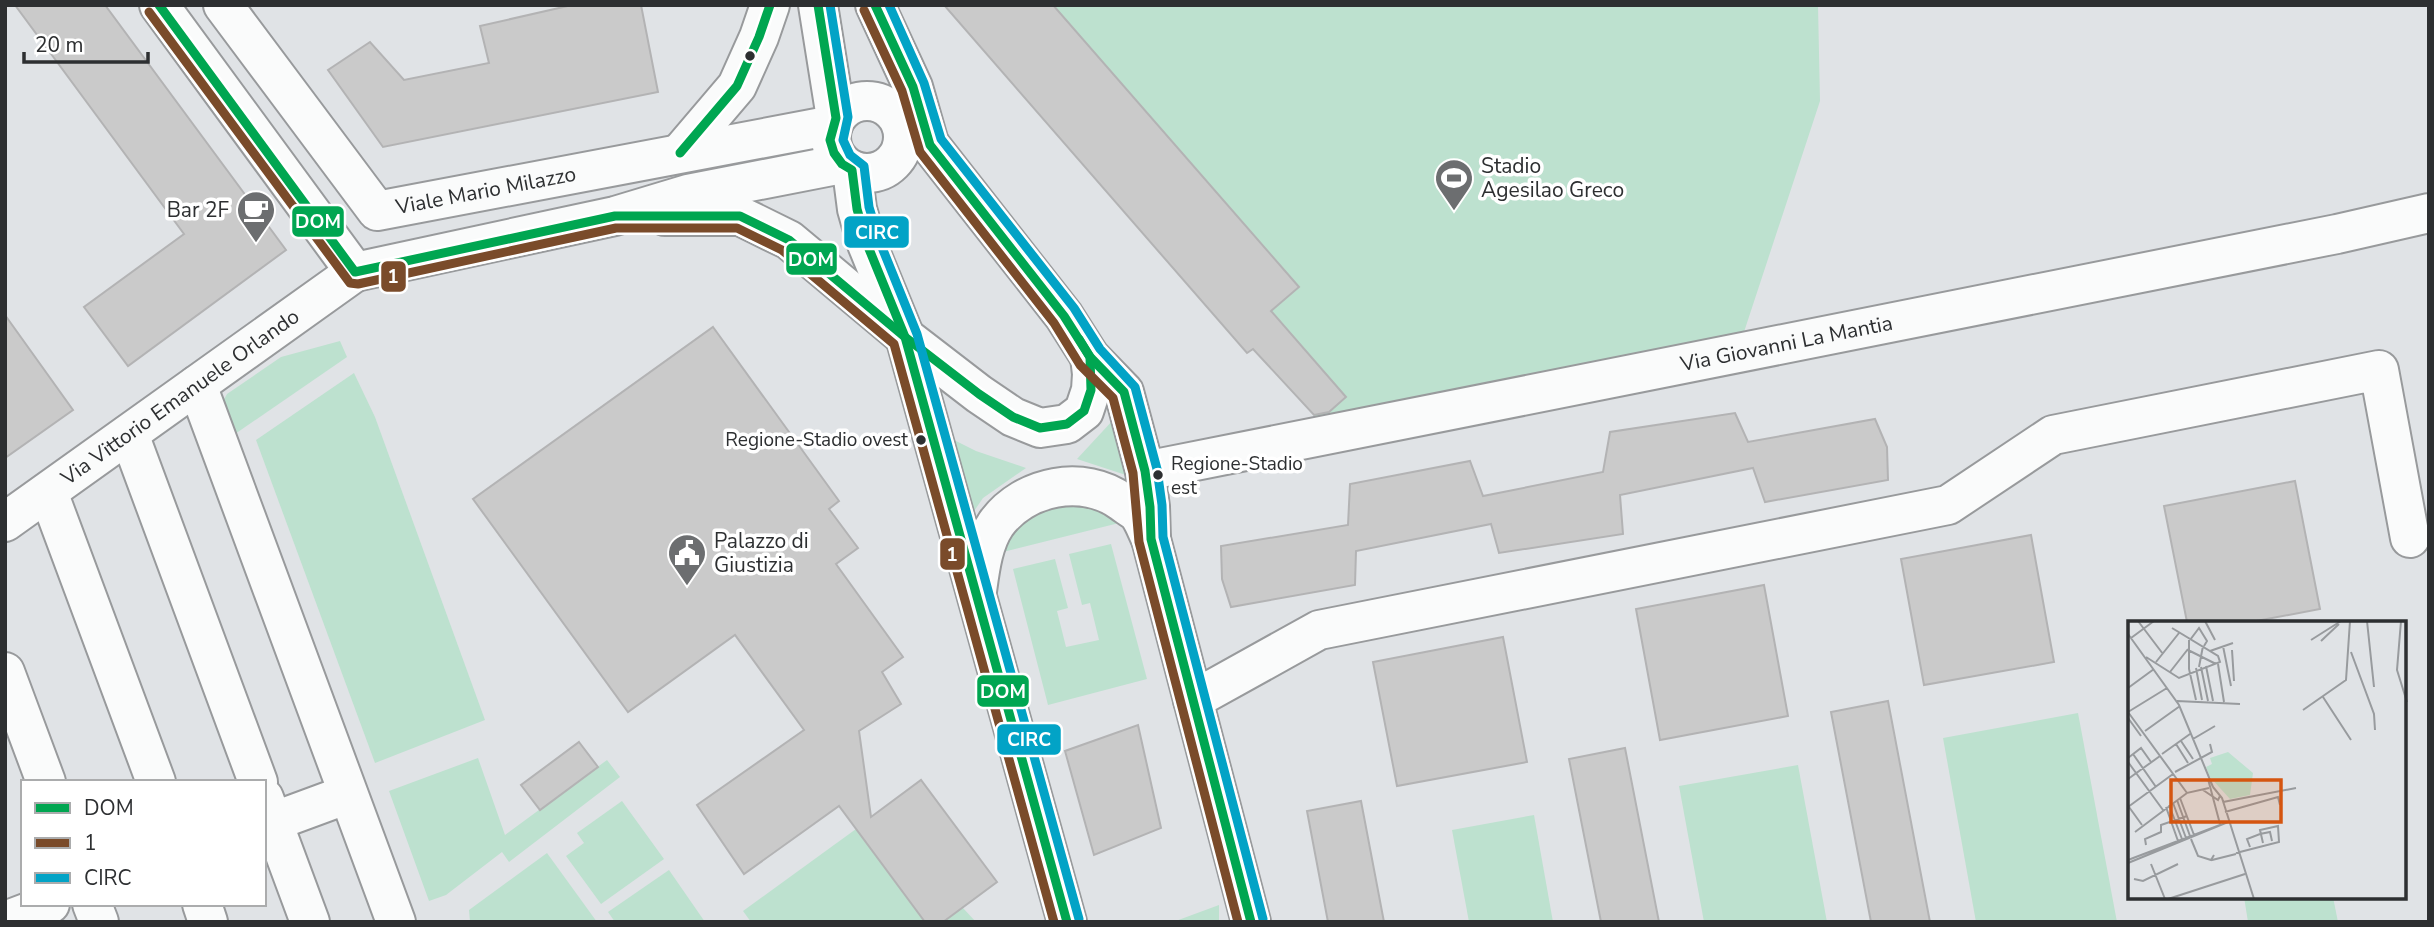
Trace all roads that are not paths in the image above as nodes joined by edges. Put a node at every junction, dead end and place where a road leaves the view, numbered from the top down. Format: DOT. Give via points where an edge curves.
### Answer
graph roads {
  1 [pos="159,5"];
  2 [pos="223,5"];
  3 [pos="770,5"];
  4 [pos="818,5"];
  5 [pos="875,5"];
  6 [pos="834,122"];
  7 [pos="910,122"];
  8 [pos="680,153"];
  9 [pos="847,167"];
  10 [pos="2429,213"];
  11 [pos="615,216"];
  12 [pos="355,272"];
  13 [pos="905,337"];
  14 [pos="1090,357"];
  15 [pos="197,386"];
  16 [pos="129,434"];
  17 [pos="48,492"];
  18 [pos="1149,506"];
  19 [pos="5,522"];
  20 [pos="2410,538"];
  21 [pos="977,594"];
  22 [pos="5,672"];
  23 [pos="1192,700"];
  24 [pos="45,780"];
  25 [pos="155,780"];
  26 [pos="257,780"];
  27 [pos="348,794"];
  28 [pos="267,815"];
  29 [pos="44,906"];
  30 [pos="8,917"];
  31 [pos="310,922"];
  32 [pos="396,922"];
  33 [pos="1066,922"];
  34 [pos="1251,922"];
  1 -- 12 [label="street"];
  2 -- 8 [label="street, Viale Mario Milazzo" via="377,211"];
  3 -- 8 [label="street" via="737,86"];
  4 -- 6 [label="street"];
  5 -- 7 [label="street"];
  6 -- 7 [label="street" via="847,106 863,100 880,103"];
  6 -- 8 [label="street"];
  6 -- 9 [label="street" via="830,139 834,153"];
  7 -- 9 [label="street" via="897,158 885,169 869,173"];
  7 -- 14 [label="street" via="1064,316"];
  9 -- 11 [label="street" via="688,194"];
  9 -- 13 [label="street" via="867,244"];
  10 -- 18 [label="street, Via Giovanni La Mantia"];
  11 -- 12 [label="street"];
  11 -- 13 [label="street" via="740,216 789,240"];
  12 -- 15 [label="street, Via Vittorio Emanuele Orlando"];
  13 -- 14 [label="street" via="1002,410 1040,428 1067,424 1084,411 1091,390"];
  13 -- 21 [label="street"];
  14 -- 18 [label="street" via="1124,392"];
  15 -- 16 [label="street, Via Vittorio Emanuele Orlando"];
  15 -- 27 [label="street"];
  16 -- 17 [label="street, Via Vittorio Emanuele Orlando"];
  16 -- 26 [label="street"];
  17 -- 19 [label="street, Via Vittorio Emanuele Orlando"];
  17 -- 25 [label="street"];
  18 -- 21 [label="street" via="1138,514 1114,496 1091,488 1067,485 1039,492 1014,506 996,524 983,556"];
  18 -- 23 [label="street"];
  20 -- 23 [label="street" via="2379,370 2053,435 1948,505 1319,630"];
  21 -- 33 [label="street"];
  22 -- 24 [label="street"];
  23 -- 34 [label="street"];
  27 -- 28 [label="street"];
  27 -- 32 [label="street"];
  28 -- 31 [label="street"];
  29 -- 30 [label="street"];
}
